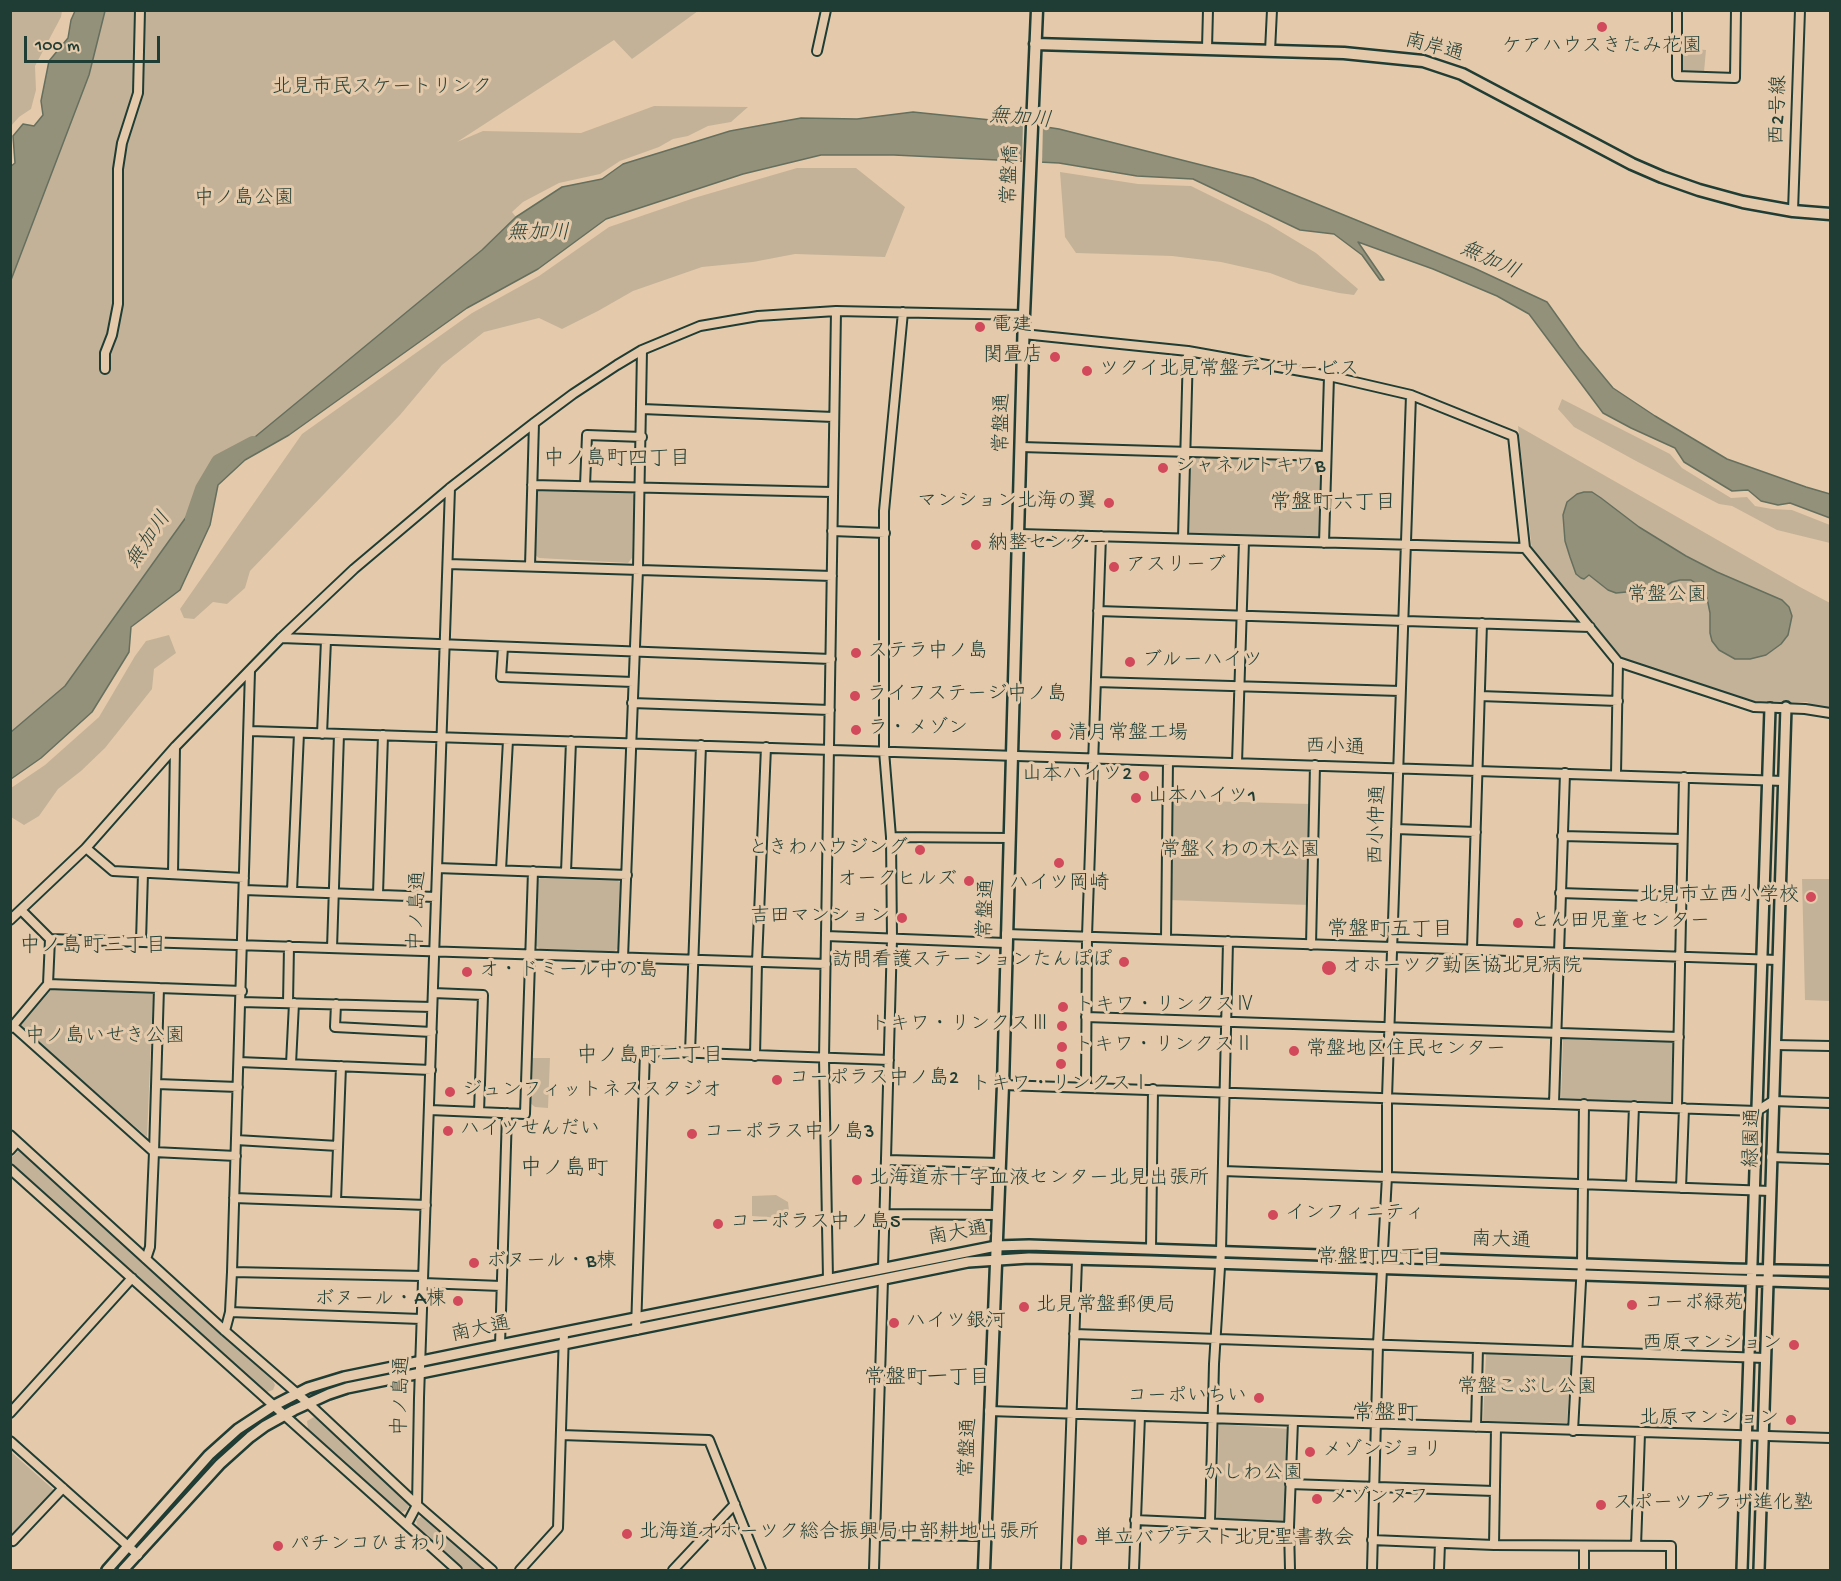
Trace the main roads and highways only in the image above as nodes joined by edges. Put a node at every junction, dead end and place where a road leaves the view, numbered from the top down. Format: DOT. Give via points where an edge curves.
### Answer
graph roads {
  1 [pos="1036,10"];
  2 [pos="1035,44"];
  3 [pos="1830,214"];
  4 [pos="1025,284"];
  5 [pos="984,1570"];
  1 -- 2 [label="main road"];
  2 -- 3 [label="main road, 南岸通" via="1379,55 1423,61 1472,79 1652,173 1743,202"];
  2 -- 4 [label="main road, 常盤橋"];
  4 -- 5 [label="main road, 常盤通" via="1003,1085"];
}
